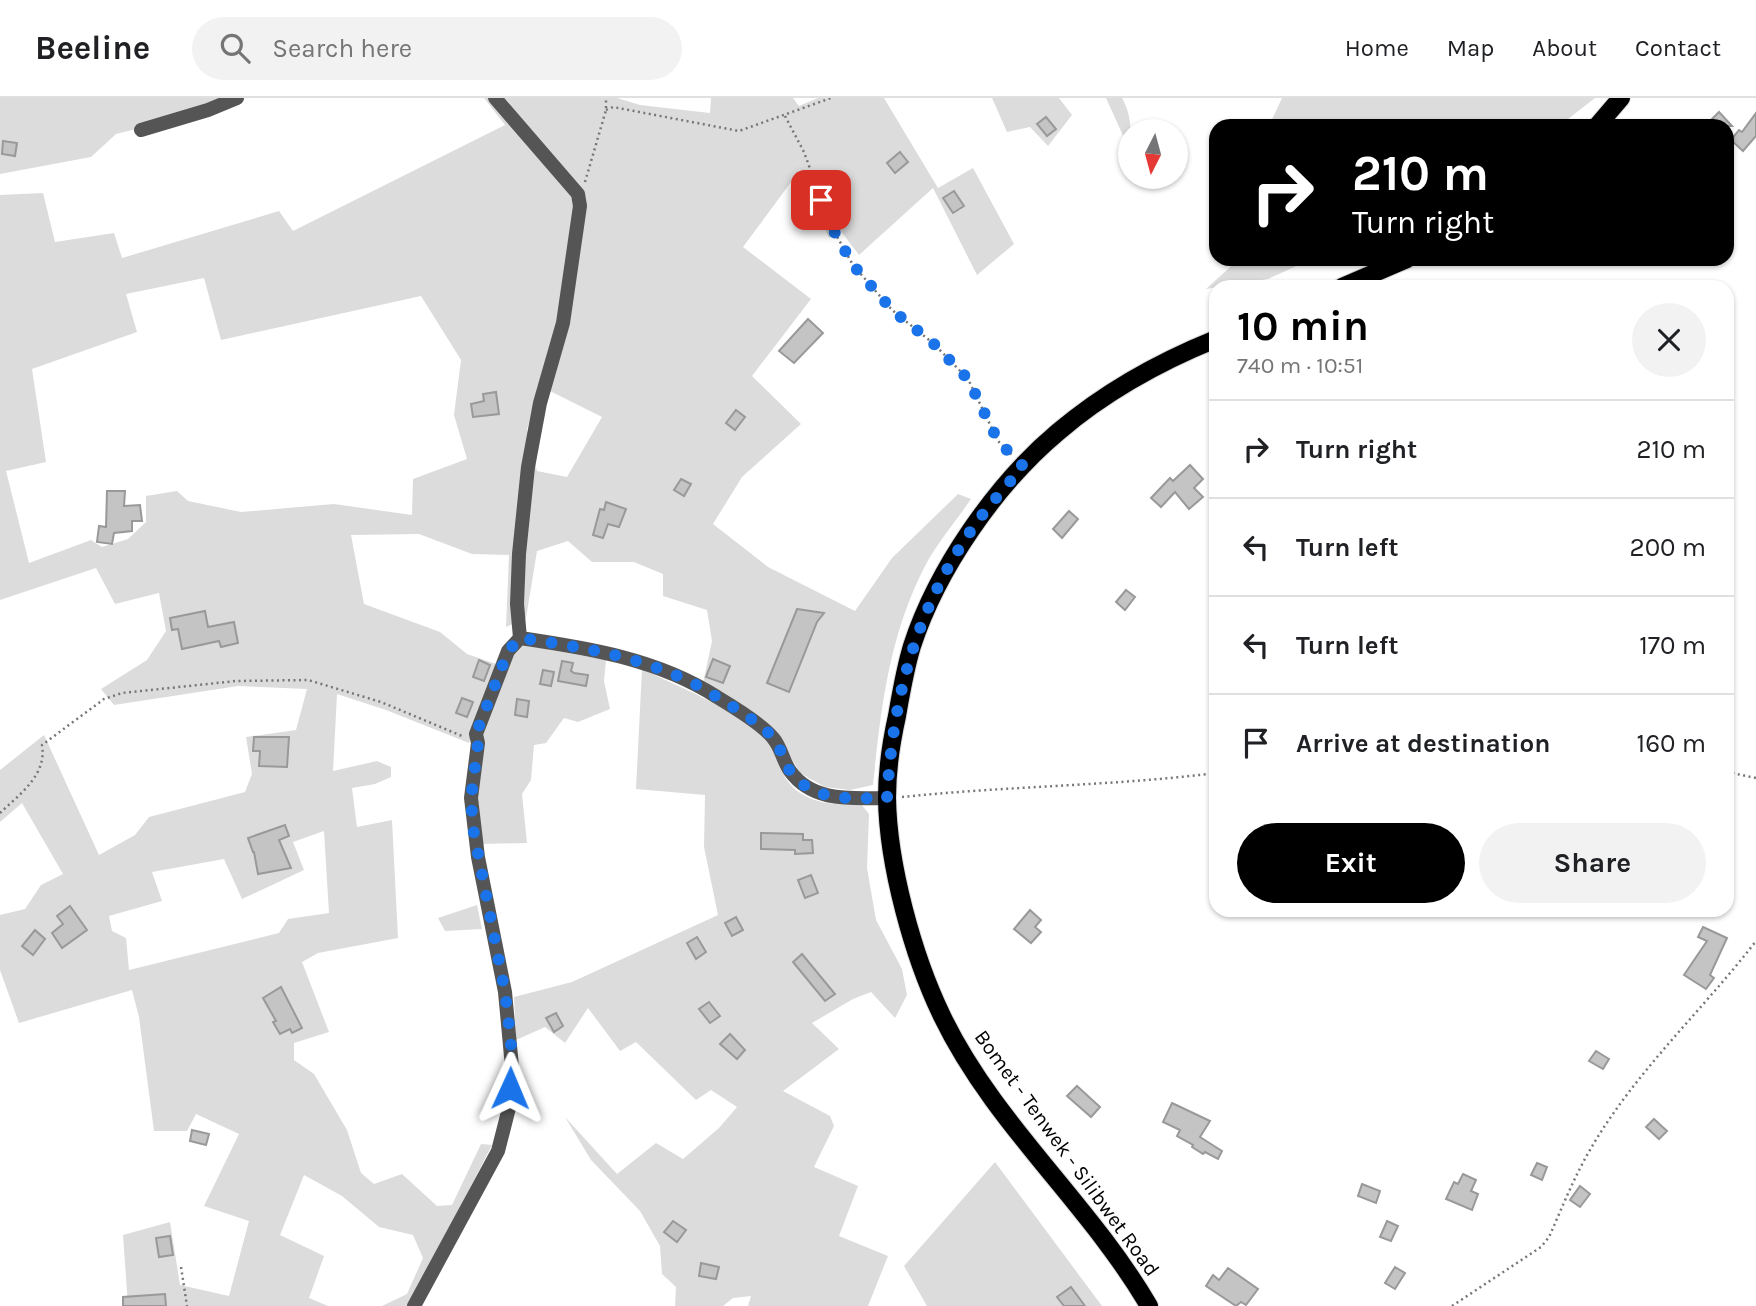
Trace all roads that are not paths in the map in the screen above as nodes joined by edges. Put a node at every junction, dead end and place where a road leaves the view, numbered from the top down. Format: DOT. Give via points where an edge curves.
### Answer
graph roads {
  1 [pos="237,98"];
  2 [pos="495,98"];
  3 [pos="1621,98"];
  4 [pos="1603,119"];
  5 [pos="141,130"];
  6 [pos="1391,266"];
  7 [pos="1358,280"];
  8 [pos="1209,342"];
  9 [pos="520,638"];
  10 [pos="887,798"];
  11 [pos="414,1306"];
  12 [pos="1149,1306"];
  1 -- 5 [label="street"];
  2 -- 9 [label="street" via="578,194 579,223 563,323 540,402 528,467 517,592"];
  3 -- 4 [label="main road"];
  6 -- 7 [label="main road"];
  8 -- 10 [label="main road, Bomet - Tenwek - Silibwet Road" via="1108,395 1056,434 980,518 955,555 913,645 890,747"];
  9 -- 10 [label="street" via="631,659 673,674 715,695 773,738 803,786 822,795"];
  9 -- 11 [label="street" via="508,651 476,734 471,798 505,992 512,1067 509,1108 498,1151"];
  10 -- 12 [label="main road, Bomet - Tenwek - Silibwet Road" via="903,903 918,958 943,1017 973,1070 1034,1154 1097,1229"];
}
